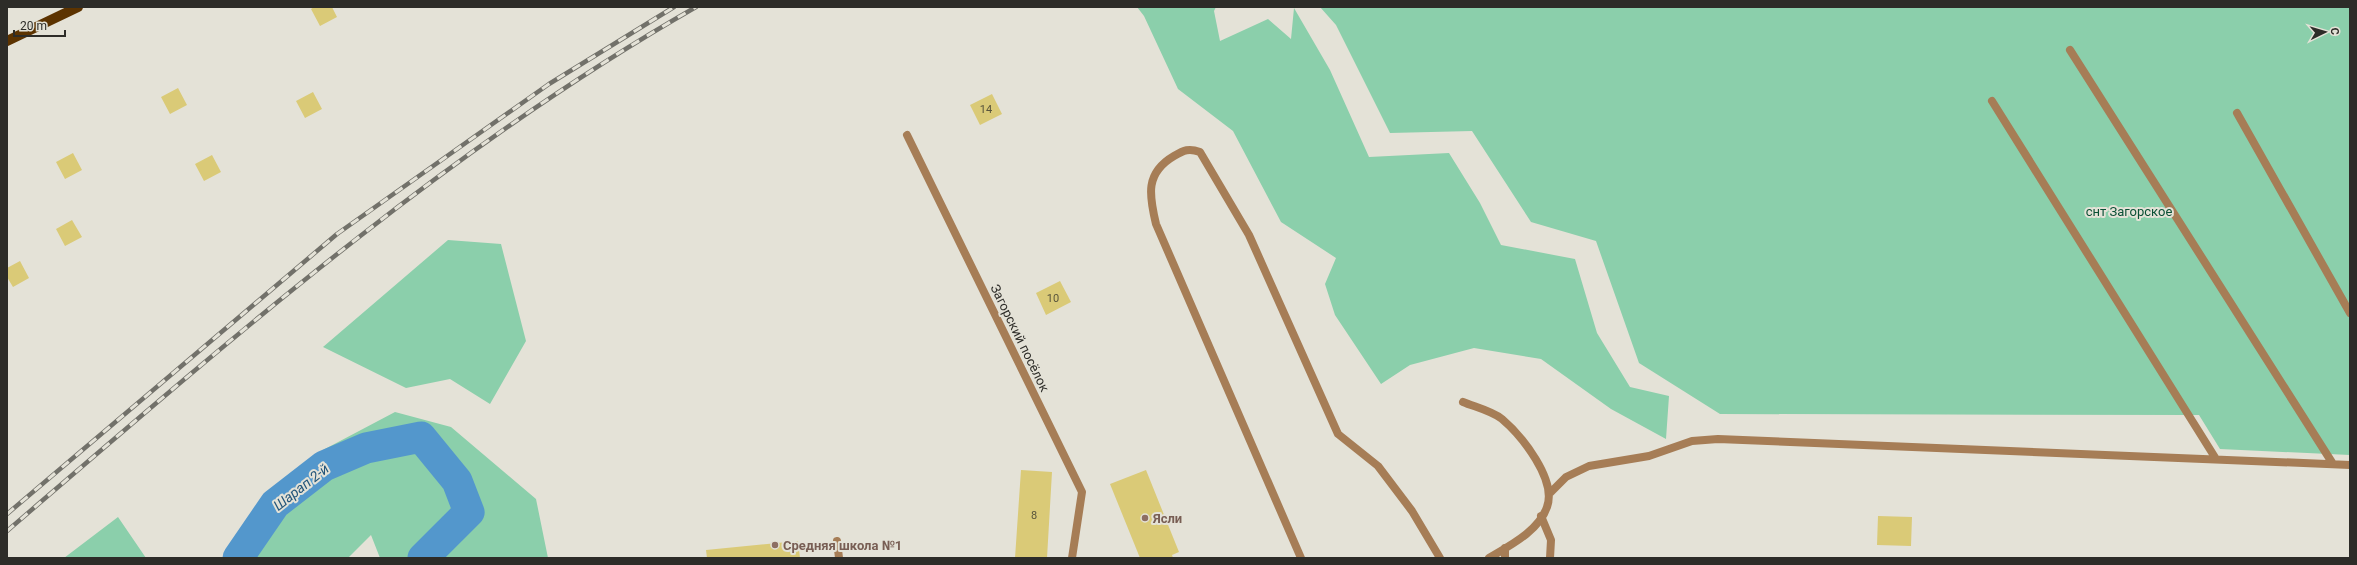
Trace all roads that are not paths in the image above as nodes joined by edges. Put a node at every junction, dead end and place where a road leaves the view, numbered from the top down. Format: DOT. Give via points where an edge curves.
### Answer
graph roads {
  1 [pos="78,7"];
  2 [pos="7,41"];
  3 [pos="2070,50"];
  4 [pos="1992,102"];
  5 [pos="2237,113"];
  6 [pos="907,135"];
  7 [pos="2350,313"];
  8 [pos="1463,402"];
  9 [pos="2216,459"];
  10 [pos="2333,464"];
  11 [pos="2350,465"];
  12 [pos="1550,493"];
  13 [pos="1541,516"];
  14 [pos="837,540"];
  15 [pos="1505,548"];
  16 [pos="839,558"];
  17 [pos="1072,558"];
  18 [pos="1301,558"];
  19 [pos="1440,558"];
  20 [pos="1489,558"];
  21 [pos="1505,558"];
  22 [pos="1550,558"];
  1 -- 2 [label="main road"];
  3 -- 10 [label="street"];
  4 -- 9 [label="street"];
  5 -- 7 [label="street"];
  6 -- 17 [label="street, Загорский посёлок" via="1082,492"];
  8 -- 12 [label="street" via="1502,418 1544,471"];
  9 -- 10 [label="street"];
  9 -- 12 [label="street" via="1718,439 1692,441 1649,456 1589,466 1566,477"];
  10 -- 11 [label="street"];
  12 -- 13 [label="street" via="1547,507"];
  13 -- 15 [label="street" via="1535,526"];
  13 -- 22 [label="street" via="1551,540"];
  14 -- 16 [label="street"];
  15 -- 20 [label="street"];
  15 -- 21 [label="street"];
  18 -- 19 [label="street" via="1156,224 1151,203 1152,184 1159,167 1184,150 1200,152 1248,235 1338,434 1378,466 1412,512"];
}
